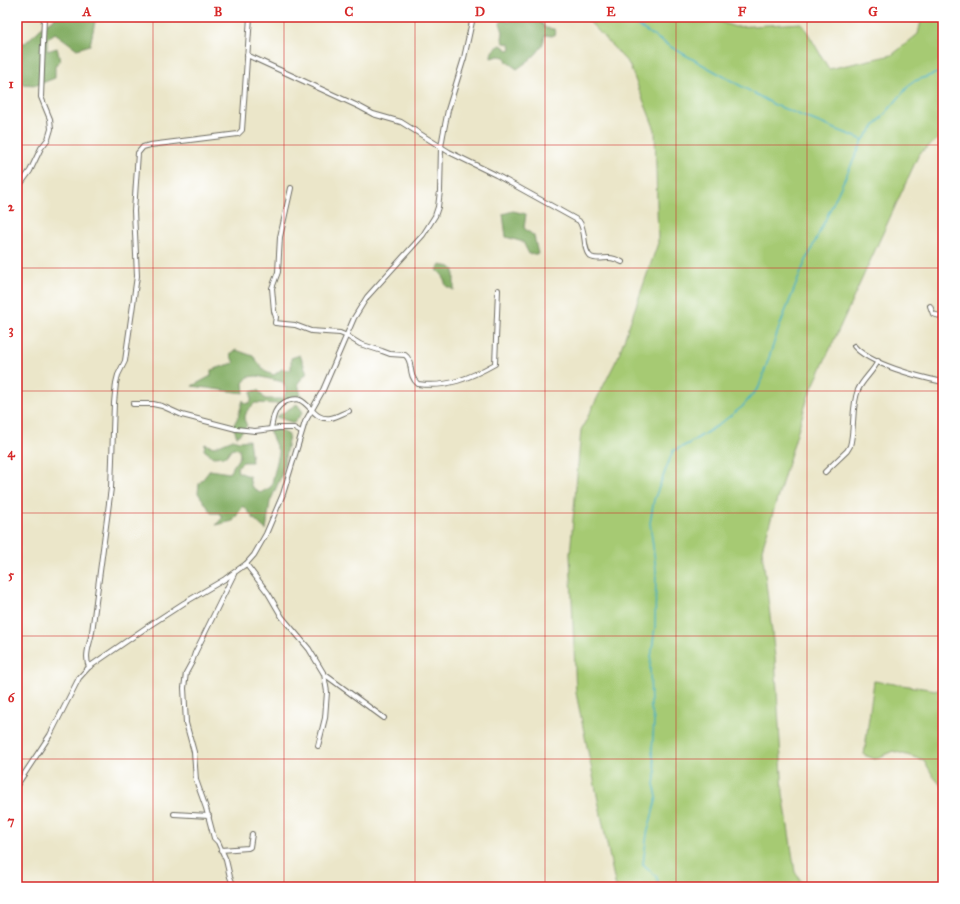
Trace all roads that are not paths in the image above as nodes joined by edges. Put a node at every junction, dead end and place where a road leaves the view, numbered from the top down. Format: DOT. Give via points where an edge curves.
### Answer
graph roads {
  1 [pos="44,17"];
  2 [pos="250,17"];
  3 [pos="473,17"];
  4 [pos="247,56"];
  5 [pos="442,147"];
  6 [pos="18,186"];
  7 [pos="291,188"];
  8 [pos="622,262"];
  9 [pos="498,290"];
  10 [pos="930,306"];
  11 [pos="943,317"];
  12 [pos="347,336"];
  13 [pos="854,346"];
  14 [pos="878,361"];
  15 [pos="943,382"];
  16 [pos="133,404"];
  17 [pos="311,410"];
  18 [pos="349,411"];
  19 [pos="271,429"];
  20 [pos="301,432"];
  21 [pos="825,472"];
  22 [pos="246,564"];
  23 [pos="235,572"];
  24 [pos="88,667"];
  25 [pos="324,674"];
  26 [pos="384,718"];
  27 [pos="318,746"];
  28 [pos="17,785"];
  29 [pos="174,814"];
  30 [pos="209,816"];
  31 [pos="252,834"];
  32 [pos="221,850"];
  33 [pos="234,887"];
  1 -- 6 [label="street" via="41,97 50,119 51,129 30,171"];
  2 -- 4 [label="street"];
  3 -- 5 [label="street" via="448,110"];
  4 -- 5 [label="street" via="373,114 401,122"];
  4 -- 24 [label="street" via="243,122 242,130 238,134 150,145 143,147 138,153 134,211 137,276 125,361 116,383 111,488 87,653"];
  5 -- 8 [label="street" via="579,221 584,229 587,252 591,257 610,258"];
  5 -- 12 [label="street" via="440,190 435,216 427,230 368,297 354,318"];
  7 -- 12 [label="street" via="280,237 278,272 272,288 275,323"];
  9 -- 12 [label="street" via="495,364 478,374 453,383 418,384 412,378 408,357 360,344"];
  10 -- 11 [label="street" via="933,314"];
  12 -- 17 [label="street" via="323,390"];
  13 -- 14 [label="street" via="867,357"];
  14 -- 15 [label="street" via="898,370"];
  14 -- 21 [label="street" via="858,390 850,446"];
  16 -- 19 [label="street" via="162,406 182,415 236,429"];
  17 -- 18 [label="street" via="317,415 331,418"];
  17 -- 19 [label="street" via="299,400 285,402 273,415"];
  17 -- 20 [label="street"];
  19 -- 20 [label="street" via="294,428"];
  20 -- 22 [label="street" via="283,494 266,534"];
  22 -- 23 [label="street"];
  22 -- 25 [label="street"];
  23 -- 24 [label="street" via="150,624"];
  23 -- 30 [label="street" via="194,653 185,680 186,723 194,752 196,780"];
  24 -- 28 [label="street" via="78,678 50,735"];
  25 -- 26 [label="street"];
  25 -- 27 [label="street" via="327,692 325,718"];
  29 -- 30 [label="street"];
  30 -- 32 [label="street" via="214,838"];
  31 -- 32 [label="street" via="250,847"];
  32 -- 33 [label="street"];
}
